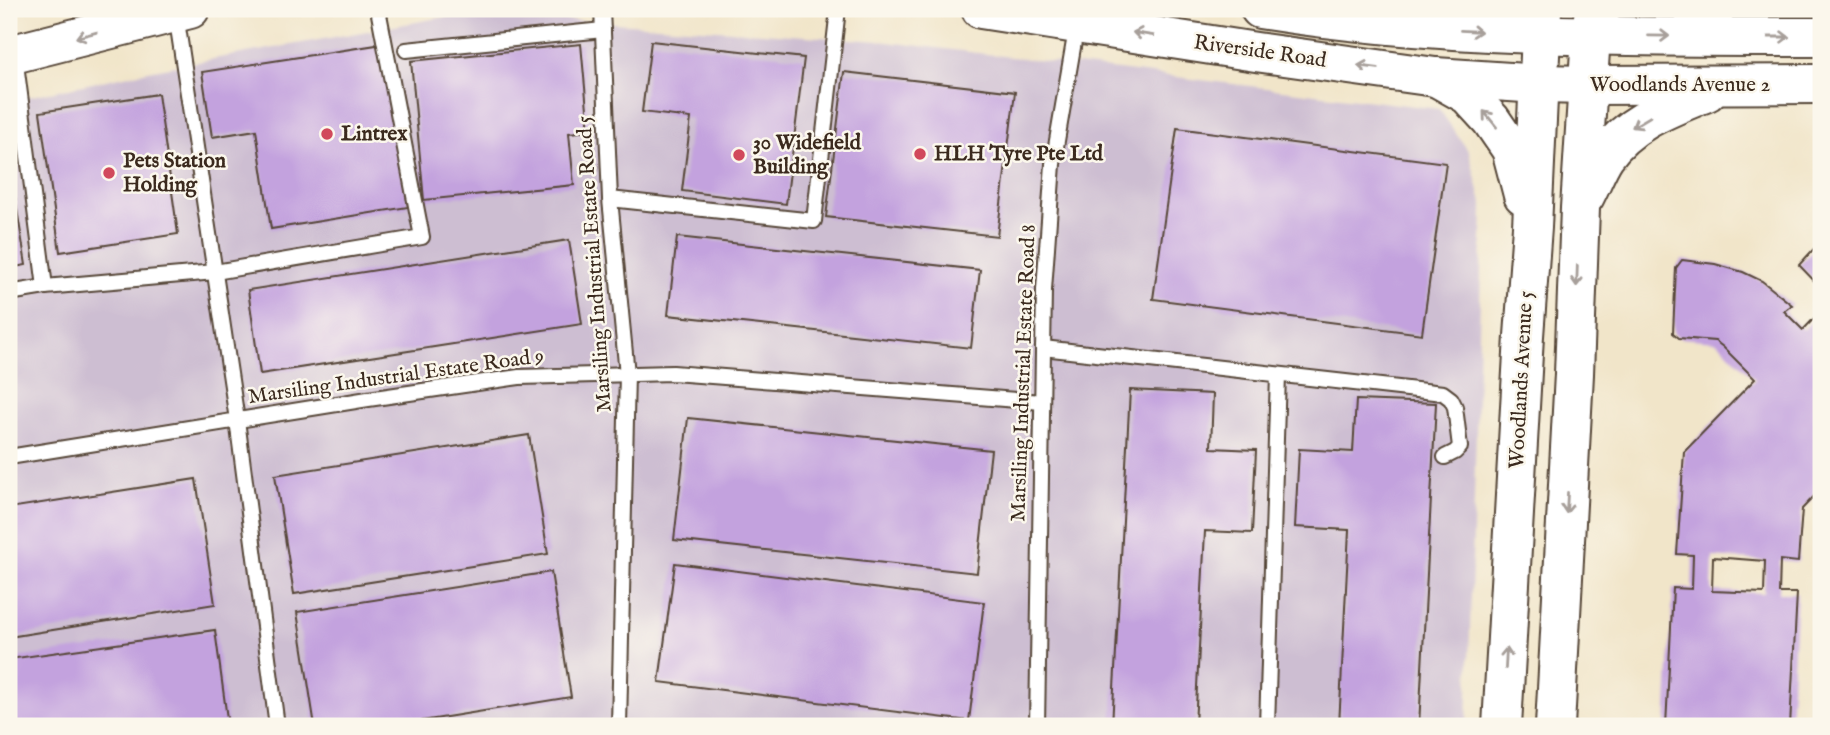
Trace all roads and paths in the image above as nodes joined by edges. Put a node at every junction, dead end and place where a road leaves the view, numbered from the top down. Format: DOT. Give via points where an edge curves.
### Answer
graph roads {
  1 [pos="378,9"];
  2 [pos="602,9"];
  3 [pos="838,9"];
  4 [pos="981,9"];
  5 [pos="1260,9"];
  6 [pos="1444,9"];
  7 [pos="1677,9"];
  8 [pos="183,10"];
  9 [pos="1078,16"];
  10 [pos="1542,21"];
  11 [pos="1592,22"];
  12 [pos="1403,27"];
  13 [pos="603,30"];
  14 [pos="1736,37"];
  15 [pos="1821,37"];
  16 [pos="406,50"];
  17 [pos="12,55"];
  18 [pos="1435,77"];
  19 [pos="1539,84"];
  20 [pos="1725,84"];
  21 [pos="1821,84"];
  22 [pos="1588,85"];
  23 [pos="610,199"];
  24 [pos="1580,208"];
  25 [pos="1532,227"];
  26 [pos="215,272"];
  27 [pos="46,287"];
  28 [pos="9,293"];
  29 [pos="1043,348"];
  30 [pos="627,374"];
  31 [pos="1278,375"];
  32 [pos="1042,402"];
  33 [pos="237,420"];
  34 [pos="9,457"];
  35 [pos="1445,457"];
  36 [pos="277,726"];
  37 [pos="620,726"];
  38 [pos="1037,726"];
  39 [pos="1267,726"];
  40 [pos="1503,726"];
  41 [pos="1555,726"];
  1 -- 26 [label="lane" via="422,237"];
  2 -- 13 [label="lane, Marsiling Industrial Estate Road 5"];
  3 -- 23 [label="lane" via="814,221"];
  4 -- 9 [label="main road, Riverside Road"];
  5 -- 12 [label="main road, Riverside Road"];
  6 -- 12 [label="main road"];
  7 -- 14 [label="main road"];
  8 -- 17 [label="main road, one-way"];
  8 -- 26 [label="lane"];
  18 -- 9 [label="main road, Riverside Road, one-way" via="1256,52"];
  9 -- 29 [label="lane, Marsiling Industrial Estate Road 8" via="1053,164"];
  10 -- 11 [label="main road"];
  12 -- 10 [label="main road, Riverside Road, one-way"];
  10 -- 19 [label="main road, Woodlands Avenue 5"];
  11 -- 14 [label="main road, one-way"];
  11 -- 22 [label="main road"];
  13 -- 16 [label="lane"];
  13 -- 23 [label="lane, Marsiling Industrial Estate Road 5"];
  14 -- 15 [label="main road, one-way"];
  17 -- 27 [label="lane"];
  18 -- 19 [label="main road, Riverside Road"];
  25 -- 18 [label="main road, one-way" via="1511,149 1468,95"];
  19 -- 22 [label="main road, Woodlands Avenue 2"];
  19 -- 25 [label="main road, Woodlands Avenue 5"];
  20 -- 21 [label="main road, Woodlands Avenue 2"];
  20 -- 22 [label="main road, Woodlands Avenue 2"];
  20 -- 24 [label="main road, one-way" via="1630,129 1605,157"];
  22 -- 24 [label="main road"];
  23 -- 30 [label="lane, Marsiling Industrial Estate Road 5"];
  24 -- 41 [label="main road, one-way"];
  40 -- 25 [label="main road, Woodlands Avenue 5, one-way"];
  26 -- 27 [label="lane"];
  26 -- 33 [label="lane"];
  27 -- 28 [label="lane"];
  29 -- 31 [label="lane"];
  29 -- 32 [label="lane, Marsiling Industrial Estate Road 8"];
  30 -- 32 [label="lane, Marsiling Industrial Estate Road 9" via="673,373"];
  30 -- 33 [label="lane, Marsiling Industrial Estate Road 9" via="519,377"];
  30 -- 37 [label="lane, Marsiling Industrial Estate Road 5"];
  31 -- 35 [label="lane" via="1443,393 1455,407 1460,447"];
  31 -- 39 [label="lane"];
  32 -- 38 [label="lane, Marsiling Industrial Estate Road 8"];
  33 -- 34 [label="lane, Marsiling Industrial Estate Road 9"];
  33 -- 36 [label="lane"];
}
